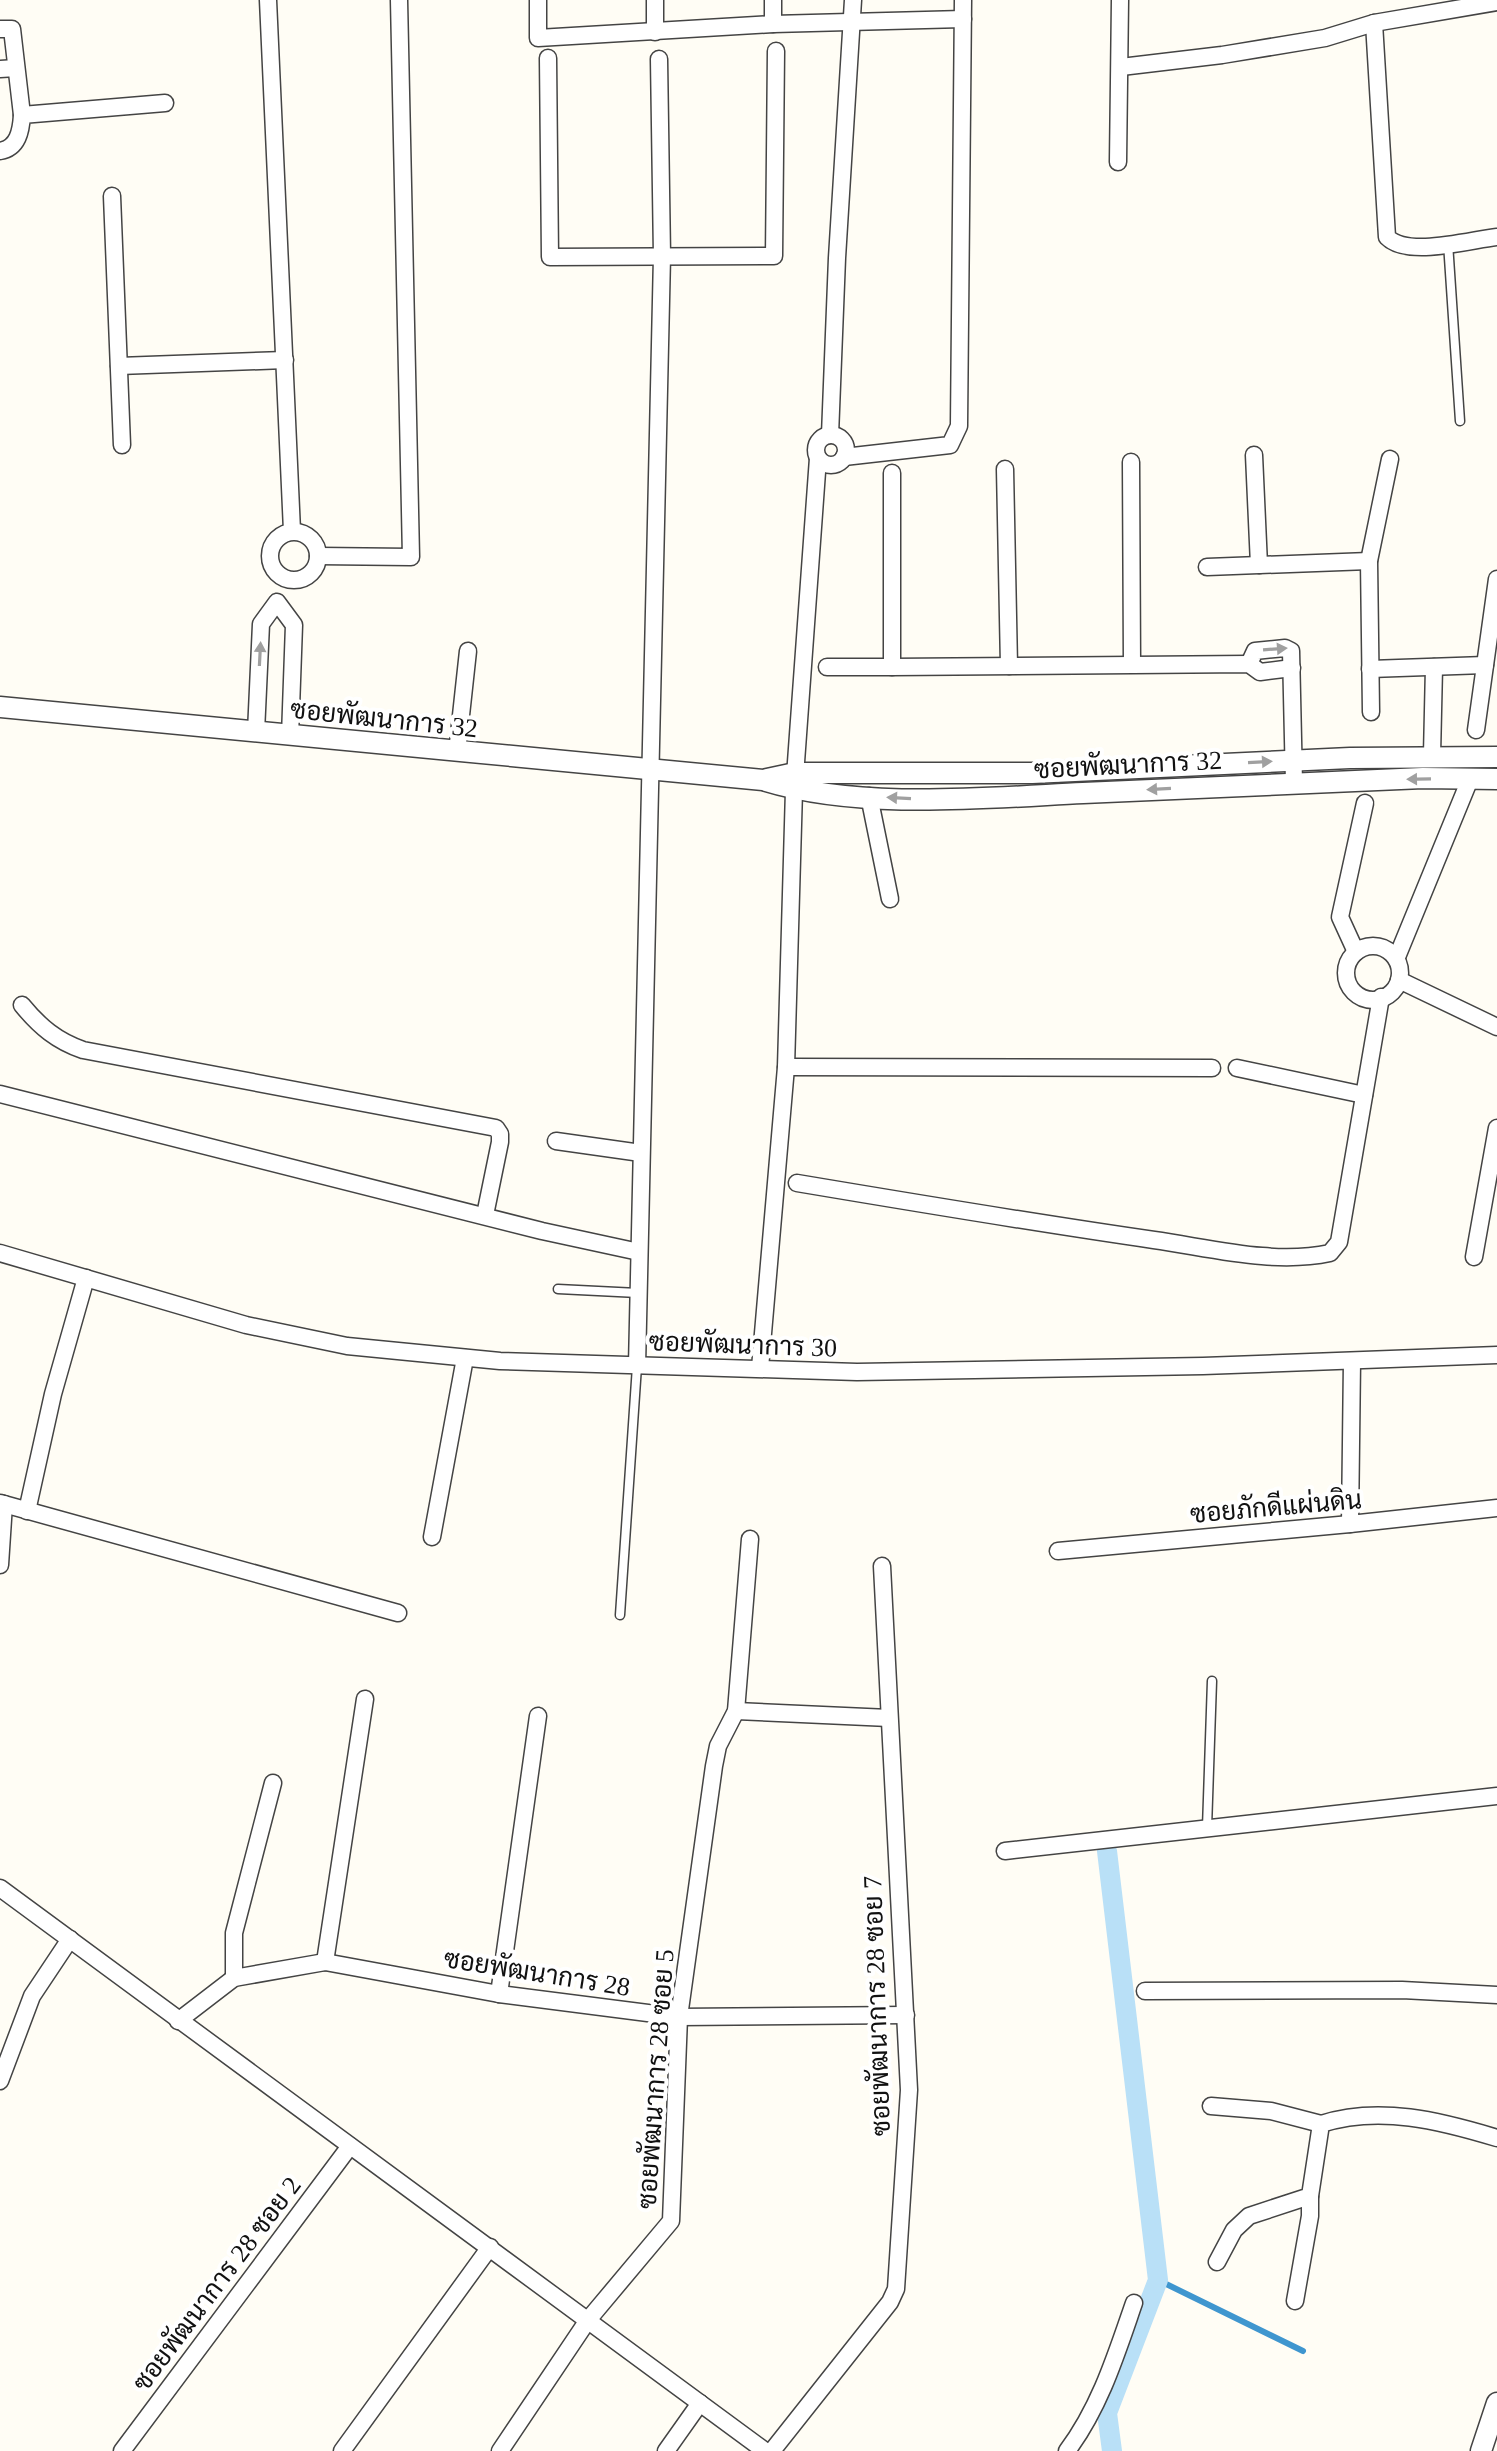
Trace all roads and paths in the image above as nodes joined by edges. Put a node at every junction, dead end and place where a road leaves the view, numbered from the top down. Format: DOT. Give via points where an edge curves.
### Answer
graph roads {
  1 [pos="268,0"];
  2 [pos="399,0"];
  3 [pos="538,0"];
  4 [pos="655,0"];
  5 [pos="773,0"];
  6 [pos="853,0"];
  7 [pos="963,0"];
  8 [pos="1120,0"];
  9 [pos="1497,2"];
  10 [pos="1464,4"];
  11 [pos="963,19"];
  12 [pos="853,21"];
  13 [pos="1374,23"];
  14 [pos="773,24"];
  15 [pos="0,29"];
  16 [pos="655,32"];
  17 [pos="776,51"];
  18 [pos="548,58"];
  19 [pos="659,59"];
  20 [pos="1121,67"];
  21 [pos="8,69"];
  22 [pos="165,103"];
  23 [pos="22,115"];
  24 [pos="0,151"];
  25 [pos="1118,162"];
  26 [pos="112,196"];
  27 [pos="1497,237"];
  28 [pos="1448,243"];
  29 [pos="662,256"];
  30 [pos="285,360"];
  31 [pos="119,366"];
  32 [pos="1460,421"];
  33 [pos="830,435"];
  34 [pos="122,445"];
  35 [pos="1254,455"];
  36 [pos="844,457"];
  37 [pos="818,458"];
  38 [pos="1390,459"];
  39 [pos="1131,462"];
  40 [pos="1005,469"];
  41 [pos="892,473"];
  42 [pos="292,531"];
  43 [pos="318,556"];
  44 [pos="1369,561"];
  45 [pos="1259,565"];
  46 [pos="1207,567"];
  47 [pos="283,578"];
  48 [pos="1497,579"];
  49 [pos="277,602"];
  50 [pos="468,651"];
  51 [pos="1132,664"];
  52 [pos="1485,665"];
  53 [pos="1009,666"];
  54 [pos="827,667"];
  55 [pos="892,667"];
  56 [pos="1434,667"];
  57 [pos="1370,669"];
  58 [pos="0,707"];
  59 [pos="1371,712"];
  60 [pos="1476,730"];
  61 [pos="256,732"];
  62 [pos="290,736"];
  63 [pos="457,752"];
  64 [pos="1432,755"];
  65 [pos="1497,757"];
  66 [pos="1295,760"];
  67 [pos="649,769"];
  68 [pos="1032,773"];
  69 [pos="1470,779"];
  70 [pos="1497,779"];
  71 [pos="795,782"];
  72 [pos="1294,783"];
  73 [pos="1034,795"];
  74 [pos="869,796"];
  75 [pos="1365,803"];
  76 [pos="890,899"];
  77 [pos="1356,952"];
  78 [pos="1397,957"];
  79 [pos="1399,980"];
  80 [pos="1381,997"];
  81 [pos="22,1005"];
  82 [pos="1497,1027"];
  83 [pos="786,1067"];
  84 [pos="1212,1068"];
  85 [pos="1237,1068"];
  86 [pos="0,1094"];
  87 [pos="1364,1095"];
  88 [pos="1497,1128"];
  89 [pos="556,1141"];
  90 [pos="641,1153"];
  91 [pos="797,1183"];
  92 [pos="485,1215"];
  93 [pos="639,1252"];
  94 [pos="0,1253"];
  95 [pos="1474,1257"];
  96 [pos="86,1278"];
  97 [pos="558,1289"];
  98 [pos="638,1293"];
  99 [pos="1497,1355"];
  100 [pos="465,1358"];
  101 [pos="1352,1361"];
  102 [pos="637,1366"];
  103 [pos="760,1368"];
  104 [pos="2,1504"];
  105 [pos="1497,1508"];
  106 [pos="27,1511"];
  107 [pos="1350,1524"];
  108 [pos="432,1537"];
  109 [pos="750,1539"];
  110 [pos="1058,1551"];
  111 [pos="0,1565"];
  112 [pos="882,1566"];
  113 [pos="398,1613"];
  114 [pos="620,1615"];
  115 [pos="1212,1681"];
  116 [pos="365,1699"];
  117 [pos="736,1711"];
  118 [pos="538,1716"];
  119 [pos="889,1718"];
  120 [pos="273,1783"];
  121 [pos="1497,1796"];
  122 [pos="1207,1829"];
  123 [pos="1005,1851"];
  124 [pos="0,1888"];
  125 [pos="70,1939"];
  126 [pos="325,1962"];
  127 [pos="234,1978"];
  128 [pos="1145,1991"];
  129 [pos="499,1994"];
  130 [pos="1497,1995"];
  131 [pos="906,2015"];
  132 [pos="679,2017"];
  133 [pos="178,2021"];
  134 [pos="0,2081"];
  135 [pos="1211,2106"];
  136 [pos="1321,2124"];
  137 [pos="1497,2138"];
  138 [pos="350,2146"];
  139 [pos="1310,2196"];
  140 [pos="490,2247"];
  141 [pos="1217,2262"];
  142 [pos="1295,2301"];
  143 [pos="1134,2303"];
  144 [pos="588,2320"];
  145 [pos="700,2403"];
  146 [pos="1496,2407"];
  147 [pos="122,2451"];
  148 [pos="342,2451"];
  149 [pos="500,2451"];
  150 [pos="666,2451"];
  151 [pos="765,2451"];
  152 [pos="772,2451"];
  153 [pos="1067,2451"];
  154 [pos="1481,2451"];
  1 -- 30 [label="street"];
  2 -- 43 [label="street" via="411,557"];
  3 -- 16 [label="street" via="538,38"];
  4 -- 16 [label="street"];
  5 -- 14 [label="street"];
  6 -- 12 [label="street"];
  7 -- 11 [label="street"];
  8 -- 20 [label="street"];
  9 -- 10 [label="street"];
  10 -- 13 [label="street"];
  11 -- 12 [label="street"];
  11 -- 36 [label="street" via="959,426 950,445"];
  12 -- 14 [label="street"];
  12 -- 33 [label="street"];
  13 -- 20 [label="street" via="1325,38"];
  13 -- 28 [label="street" via="1387,237 1403,247"];
  14 -- 16 [label="street"];
  15 -- 21 [label="street" via="12,29"];
  17 -- 29 [label="street" via="774,256"];
  18 -- 29 [label="street" via="550,257"];
  19 -- 29 [label="street"];
  20 -- 25 [label="street"];
  21 -- 23 [label="street"];
  22 -- 23 [label="street"];
  23 -- 24 [label="street" via="21,132"];
  26 -- 31 [label="street"];
  27 -- 28 [label="street"];
  28 -- 32 [label="lane"];
  29 -- 67 [label="street"];
  30 -- 31 [label="street"];
  30 -- 42 [label="street"];
  31 -- 34 [label="street"];
  33 -- 36 [label="street" via="844,442"];
  33 -- 37 [label="street" via="818,443"];
  35 -- 45 [label="street"];
  36 -- 37 [label="street" via="832,465"];
  37 -- 71 [label="street"];
  38 -- 44 [label="street"];
  39 -- 51 [label="street"];
  40 -- 53 [label="street"];
  41 -- 55 [label="street"];
  42 -- 43 [label="street" via="308,535"];
  42 -- 47 [label="street" via="277,537 269,551 272,567"];
  43 -- 47 [label="street" via="306,577"];
  44 -- 45 [label="street"];
  44 -- 57 [label="street"];
  45 -- 46 [label="street"];
  47 -- 49 [label="street"];
  48 -- 52 [label="street"];
  61 -- 49 [label="street, one-way" via="261,624"];
  49 -- 62 [label="street" via="294,625"];
  50 -- 63 [label="street"];
  51 -- 53 [label="street"];
  51 -- 66 [label="street" via="1249,664 1260,672 1292,668"];
  52 -- 56 [label="street"];
  52 -- 60 [label="street"];
  53 -- 55 [label="street"];
  54 -- 55 [label="street"];
  56 -- 57 [label="street"];
  56 -- 64 [label="street"];
  57 -- 59 [label="street"];
  58 -- 61 [label="street, ซอยพัฒนาการ 32"];
  61 -- 62 [label="street, ซอยพัฒนาการ 32"];
  62 -- 63 [label="street, ซอยพัฒนาการ 32"];
  63 -- 67 [label="street, ซอยพัฒนาการ 32"];
  64 -- 65 [label="street, ซอยพัฒนาการ 32"];
  64 -- 66 [label="street, ซอยพัฒนาการ 32"];
  68 -- 66 [label="street, ซอยพัฒนาการ 32, one-way"];
  66 -- 72 [label="street"];
  67 -- 71 [label="street, ซอยพัฒนาการ 32"];
  67 -- 90 [label="street"];
  68 -- 71 [label="street, ซอยพัฒนาการ 32"];
  68 -- 73 [label="street"];
  69 -- 70 [label="street, ซอยพัฒนาการ 32"];
  69 -- 72 [label="street, ซอยพัฒนาการ 32, one-way"];
  69 -- 78 [label="street"];
  71 -- 74 [label="street, ซอยพัฒนาการ 32"];
  71 -- 83 [label="street"];
  72 -- 73 [label="street, ซอยพัฒนาการ 32, one-way"];
  73 -- 74 [label="street, ซอยพัฒนาการ 32, one-way"];
  74 -- 76 [label="street"];
  75 -- 77 [label="street" via="1340,917"];
  77 -- 78 [label="street" via="1379,947"];
  77 -- 80 [label="street" via="1345,971 1348,987 1361,997"];
  78 -- 79 [label="street"];
  79 -- 80 [label="street"];
  79 -- 82 [label="street"];
  80 -- 87 [label="street"];
  81 -- 92 [label="street" via="62,1043 83,1050 496,1128 500,1142"];
  83 -- 84 [label="street"];
  83 -- 103 [label="street"];
  85 -- 87 [label="street"];
  86 -- 92 [label="street"];
  87 -- 91 [label="street" via="1339,1242 1330,1253 1307,1258 1184,1245"];
  88 -- 95 [label="street"];
  89 -- 90 [label="street"];
  90 -- 93 [label="street"];
  92 -- 93 [label="street"];
  93 -- 98 [label="street"];
  94 -- 96 [label="street, ซอยพัฒนาการ 30"];
  96 -- 100 [label="street, ซอยพัฒนาการ 30" via="246,1325 347,1346"];
  96 -- 106 [label="street"];
  97 -- 98 [label="lane"];
  98 -- 102 [label="street"];
  99 -- 101 [label="street, ซอยพัฒนาการ 30"];
  100 -- 102 [label="street, ซอยพัฒนาการ 30"];
  100 -- 108 [label="street"];
  101 -- 103 [label="street, ซอยพัฒนาการ 30" via="873,1372"];
  101 -- 107 [label="street"];
  102 -- 103 [label="street, ซอยพัฒนาการ 30"];
  102 -- 114 [label="lane"];
  104 -- 106 [label="street"];
  104 -- 111 [label="street"];
  105 -- 107 [label="street, ซอยภักดีแผ่นดิน"];
  106 -- 113 [label="street"];
  107 -- 110 [label="street, ซอยภักดีแผ่นดิน"];
  109 -- 117 [label="street"];
  112 -- 119 [label="street, ซอยพัฒนาการ 28 ซอย 7"];
  115 -- 122 [label="lane"];
  116 -- 126 [label="street"];
  117 -- 119 [label="street"];
  117 -- 132 [label="street, ซอยพัฒนาการ 28 ซอย 5" via="714,1766"];
  118 -- 129 [label="street"];
  119 -- 131 [label="street, ซอยพัฒนาการ 28 ซอย 7"];
  120 -- 127 [label="street" via="234,1933"];
  121 -- 122 [label="street"];
  122 -- 123 [label="street"];
  124 -- 125 [label="street"];
  125 -- 133 [label="street"];
  125 -- 134 [label="street" via="32,1996"];
  126 -- 127 [label="street, ซอยพัฒนาการ 28"];
  126 -- 129 [label="street, ซอยพัฒนาการ 28"];
  127 -- 133 [label="street, ซอยพัฒนาการ 28"];
  128 -- 130 [label="street"];
  129 -- 132 [label="street, ซอยพัฒนาการ 28"];
  131 -- 132 [label="street, ซอยพัฒนาการ 28"];
  131 -- 152 [label="street, ซอยพัฒนาการ 28 ซอย 7" via="909,2090 894,2296"];
  132 -- 144 [label="street, ซอยพัฒนาการ 28 ซอย 5" via="671,2221"];
  133 -- 138 [label="street"];
  135 -- 136 [label="street" via="1271,2111"];
  136 -- 137 [label="street" via="1345,2116 1416,2118"];
  136 -- 139 [label="street"];
  138 -- 140 [label="street"];
  138 -- 147 [label="street, ซอยพัฒนาการ 28 ซอย 2"];
  139 -- 141 [label="street" via="1249,2216 1234,2230"];
  139 -- 142 [label="street"];
  140 -- 144 [label="street"];
  140 -- 148 [label="street"];
  143 -- 153 [label="street" via="1088,2423"];
  144 -- 145 [label="street"];
  144 -- 149 [label="street, ซอยพัฒนาการ 28 ซอย 5"];
  145 -- 150 [label="street"];
  145 -- 151 [label="street"];
  146 -- 154 [label="street"];
}
